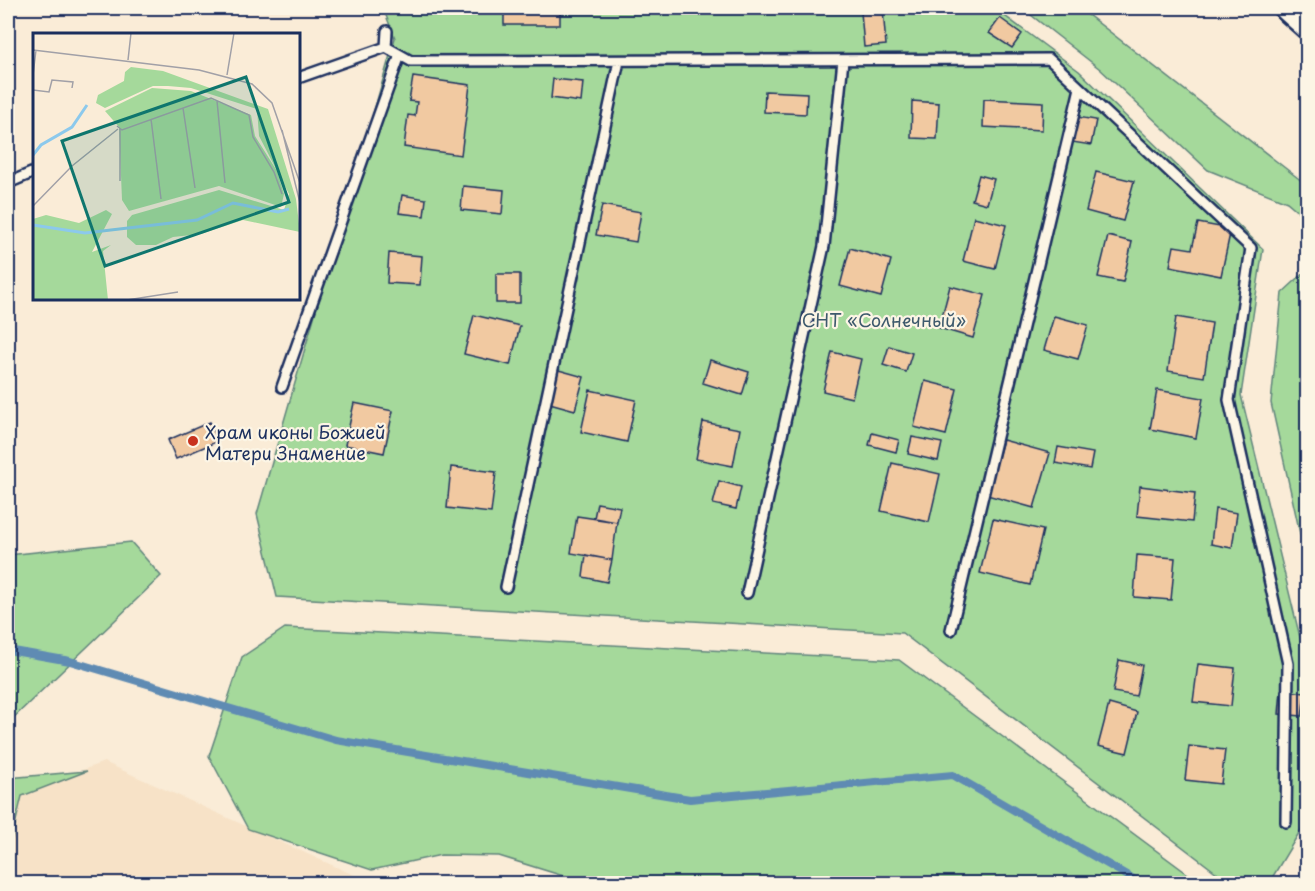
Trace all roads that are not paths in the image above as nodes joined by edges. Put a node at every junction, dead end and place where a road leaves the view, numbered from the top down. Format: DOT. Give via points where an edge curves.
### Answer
graph roads {
  1 [pos="1289,8"];
  2 [pos="1308,25"];
  3 [pos="387,31"];
  4 [pos="386,47"];
  5 [pos="400,55"];
  6 [pos="843,60"];
  7 [pos="619,61"];
  8 [pos="300,77"];
  9 [pos="1080,88"];
  10 [pos="33,172"];
  11 [pos="8,183"];
  12 [pos="282,387"];
  13 [pos="506,587"];
  14 [pos="747,593"];
  15 [pos="951,630"];
  16 [pos="1286,822"];
  1 -- 2 [label="street"];
  3 -- 4 [label="lane"];
  4 -- 5 [label="lane"];
  4 -- 8 [label="lane"];
  5 -- 7 [label="lane" via="411,61"];
  5 -- 12 [label="lane"];
  6 -- 7 [label="lane"];
  6 -- 9 [label="lane" via="1049,59"];
  6 -- 14 [label="lane" via="824,246"];
  7 -- 13 [label="lane"];
  9 -- 15 [label="lane"];
  9 -- 16 [label="lane" via="1251,248 1229,400 1288,664"];
  10 -- 11 [label="lane"];
}
